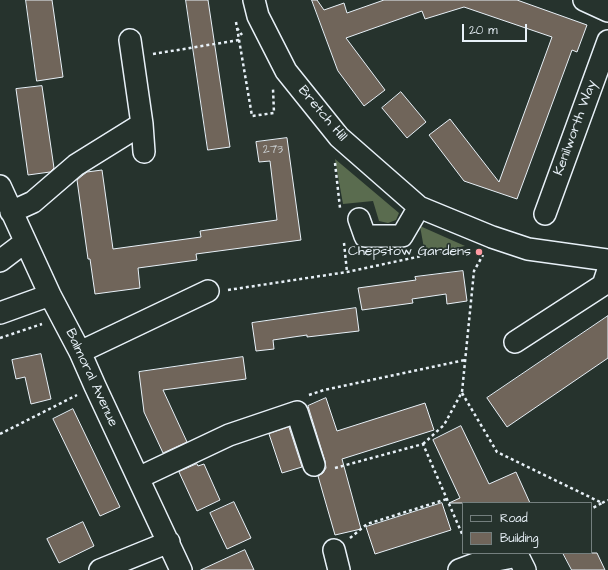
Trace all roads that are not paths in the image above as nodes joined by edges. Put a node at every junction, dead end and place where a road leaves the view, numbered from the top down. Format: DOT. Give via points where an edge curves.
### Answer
graph roads {
  1 [pos="254,0"];
  2 [pos="584,0"];
  3 [pos="608,11"];
  4 [pos="608,41"];
  5 [pos="131,48"];
  6 [pos="142,124"];
  7 [pos="144,152"];
  8 [pos="0,186"];
  9 [pos="419,207"];
  10 [pos="11,212"];
  11 [pos="545,214"];
  12 [pos="350,216"];
  13 [pos="25,242"];
  14 [pos="608,260"];
  15 [pos="0,261"];
  16 [pos="608,270"];
  17 [pos="208,291"];
  18 [pos="50,295"];
  19 [pos="0,313"];
  20 [pos="516,342"];
  21 [pos="80,352"];
  22 [pos="323,467"];
  23 [pos="138,478"];
  24 [pos="169,542"];
  25 [pos="100,570"];
  26 [pos="182,570"];
  27 [pos="459,570"];
  28 [pos="525,570"];
  1 -- 9 [label="street, Bretch Hill" via="258,16 286,71 339,137"];
  2 -- 3 [label="street"];
  4 -- 11 [label="street, Kenilworth Way"];
  5 -- 6 [label="street"];
  6 -- 7 [label="street"];
  6 -- 10 [label="street" via="76,165 33,202"];
  8 -- 10 [label="street, Balmoral Avenue"];
  9 -- 12 [label="street" via="402,236 365,236"];
  9 -- 14 [label="street, Bretch Hill" via="528,249"];
  10 -- 13 [label="street, Balmoral Avenue"];
  13 -- 15 [label="street"];
  13 -- 18 [label="street, Balmoral Avenue"];
  16 -- 20 [label="street" via="603,285"];
  17 -- 21 [label="street"];
  18 -- 19 [label="street"];
  18 -- 21 [label="street, Balmoral Avenue"];
  21 -- 23 [label="street, Balmoral Avenue"];
  22 -- 23 [label="street" via="297,412 229,434"];
  23 -- 24 [label="street, Balmoral Avenue"];
  24 -- 25 [label="street"];
  24 -- 26 [label="street, Balmoral Avenue"];
  27 -- 28 [label="street" via="475,564 518,556"];
}
